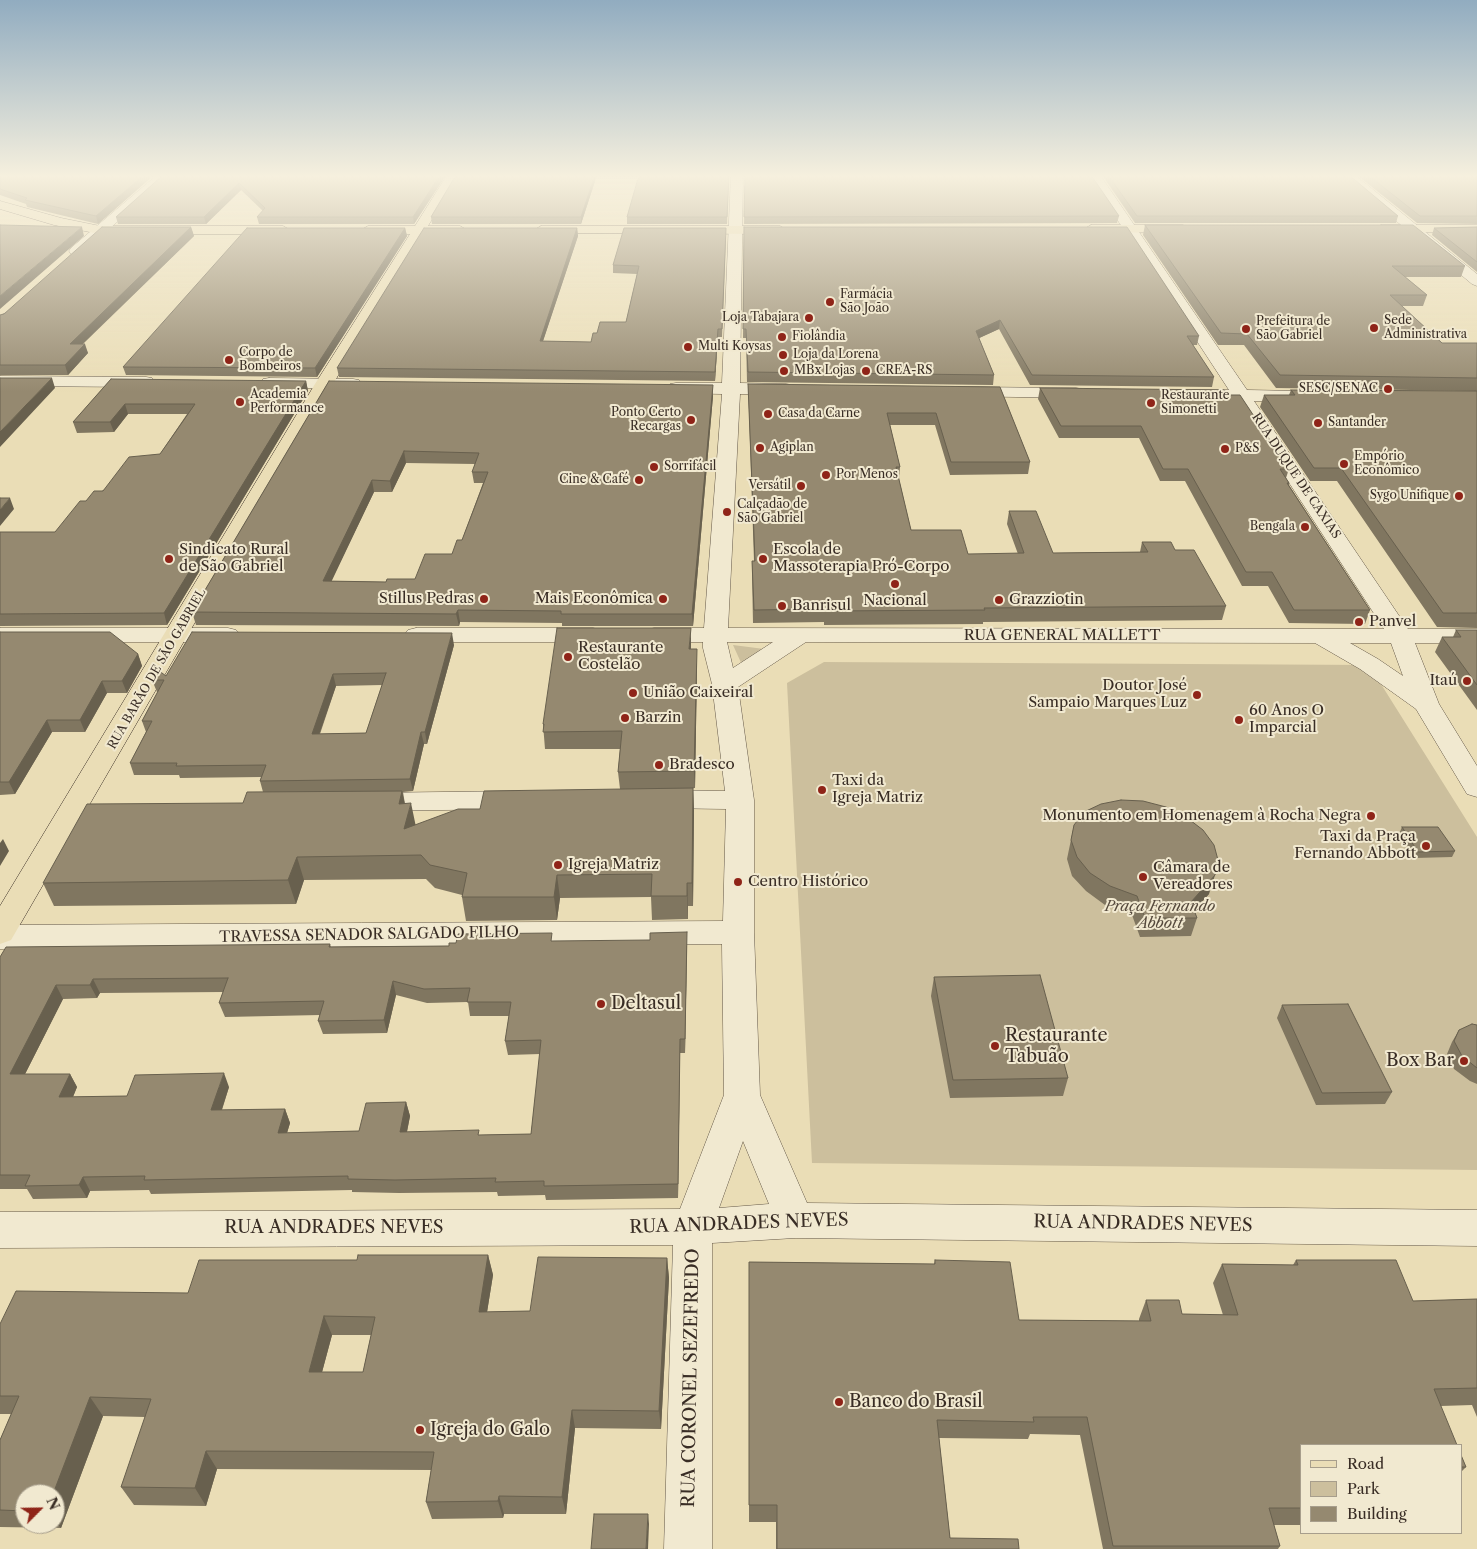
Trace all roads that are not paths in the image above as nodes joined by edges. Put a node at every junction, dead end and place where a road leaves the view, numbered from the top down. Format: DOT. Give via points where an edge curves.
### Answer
graph roads {
  1 [pos="81,247"];
  2 [pos="408,247"];
  3 [pos="734,247"];
  4 [pos="1143,247"];
  5 [pos="1435,247"];
  6 [pos="64,262"];
  7 [pos="1477,281"];
  8 [pos="0,381"];
  9 [pos="167,382"];
  10 [pos="255,383"];
  11 [pos="324,384"];
  12 [pos="374,384"];
  13 [pos="662,388"];
  14 [pos="732,388"];
  15 [pos="804,389"];
  16 [pos="944,391"];
  17 [pos="1093,393"];
  18 [pos="1172,394"];
  19 [pos="1242,396"];
  20 [pos="1323,396"];
  21 [pos="0,635"];
  22 [pos="176,635"];
  23 [pos="252,635"];
  24 [pos="392,635"];
  25 [pos="716,635"];
  26 [pos="801,636"];
  27 [pos="1322,636"];
  28 [pos="1400,636"];
  29 [pos="1477,636"];
  30 [pos="725,684"];
  31 [pos="1426,704"];
  32 [pos="1477,788"];
  33 [pos="636,799"];
  34 [pos="546,800"];
  35 [pos="740,800"];
  36 [pos="346,802"];
  37 [pos="107,805"];
  38 [pos="76,806"];
  39 [pos="0,932"];
  40 [pos="738,932"];
  41 [pos="0,937"];
  42 [pos="742,1095"];
  43 [pos="795,1220"];
  44 [pos="693,1227"];
  45 [pos="1477,1228"];
  46 [pos="0,1230"];
  47 [pos="688,1549"];
  1 -- 6 [label="street"];
  2 -- 11 [label="main road, RUA BARÃO DE SÃO GABRIEL"];
  3 -- 14 [label="street, RUA CORONEL SEZEFREDO"];
  4 -- 19 [label="street, RUA DUQUE DE CAXIAS"];
  5 -- 7 [label="street"];
  8 -- 9 [label="street"];
  10 -- 11 [label="street"];
  11 -- 12 [label="street"];
  11 -- 22 [label="main road, RUA BARÃO DE SÃO GABRIEL"];
  13 -- 14 [label="street"];
  14 -- 15 [label="street"];
  14 -- 25 [label="street, RUA CORONEL SEZEFREDO"];
  16 -- 17 [label="street"];
  18 -- 19 [label="street"];
  19 -- 20 [label="street"];
  19 -- 28 [label="street, RUA DUQUE DE CAXIAS"];
  21 -- 22 [label="street"];
  22 -- 23 [label="street"];
  22 -- 38 [label="main road, RUA BARÃO DE SÃO GABRIEL"];
  24 -- 25 [label="street, RUA GENERAL MALLETT"];
  25 -- 26 [label="street, RUA GENERAL MALLETT"];
  25 -- 30 [label="street, RUA CORONEL SEZEFREDO" via="715,648"];
  26 -- 27 [label="street, RUA GENERAL MALLETT"];
  26 -- 30 [label="street"];
  27 -- 28 [label="street, RUA GENERAL MALLETT"];
  27 -- 31 [label="street"];
  28 -- 29 [label="street, RUA GENERAL MALLETT"];
  28 -- 31 [label="street, RUA DUQUE DE CAXIAS"];
  30 -- 35 [label="street, RUA CORONEL SEZEFREDO"];
  31 -- 32 [label="street, RUA DUQUE DE CAXIAS"];
  33 -- 35 [label="street"];
  34 -- 36 [label="street"];
  35 -- 40 [label="street, RUA CORONEL SEZEFREDO"];
  37 -- 38 [label="street"];
  38 -- 39 [label="main road, RUA BARÃO DE SÃO GABRIEL"];
  40 -- 41 [label="street, TRAVESSA SENADOR SALGADO FILHO"];
  40 -- 42 [label="street, RUA CORONEL SEZEFREDO"];
  42 -- 43 [label="street, RUA CORONEL SEZEFREDO"];
  42 -- 44 [label="street, RUA CORONEL SEZEFREDO"];
  43 -- 44 [label="street, RUA ANDRADES NEVES"];
  43 -- 45 [label="street, RUA ANDRADES NEVES"];
  44 -- 46 [label="street, RUA ANDRADES NEVES"];
  44 -- 47 [label="street, RUA CORONEL SEZEFREDO"];
}
